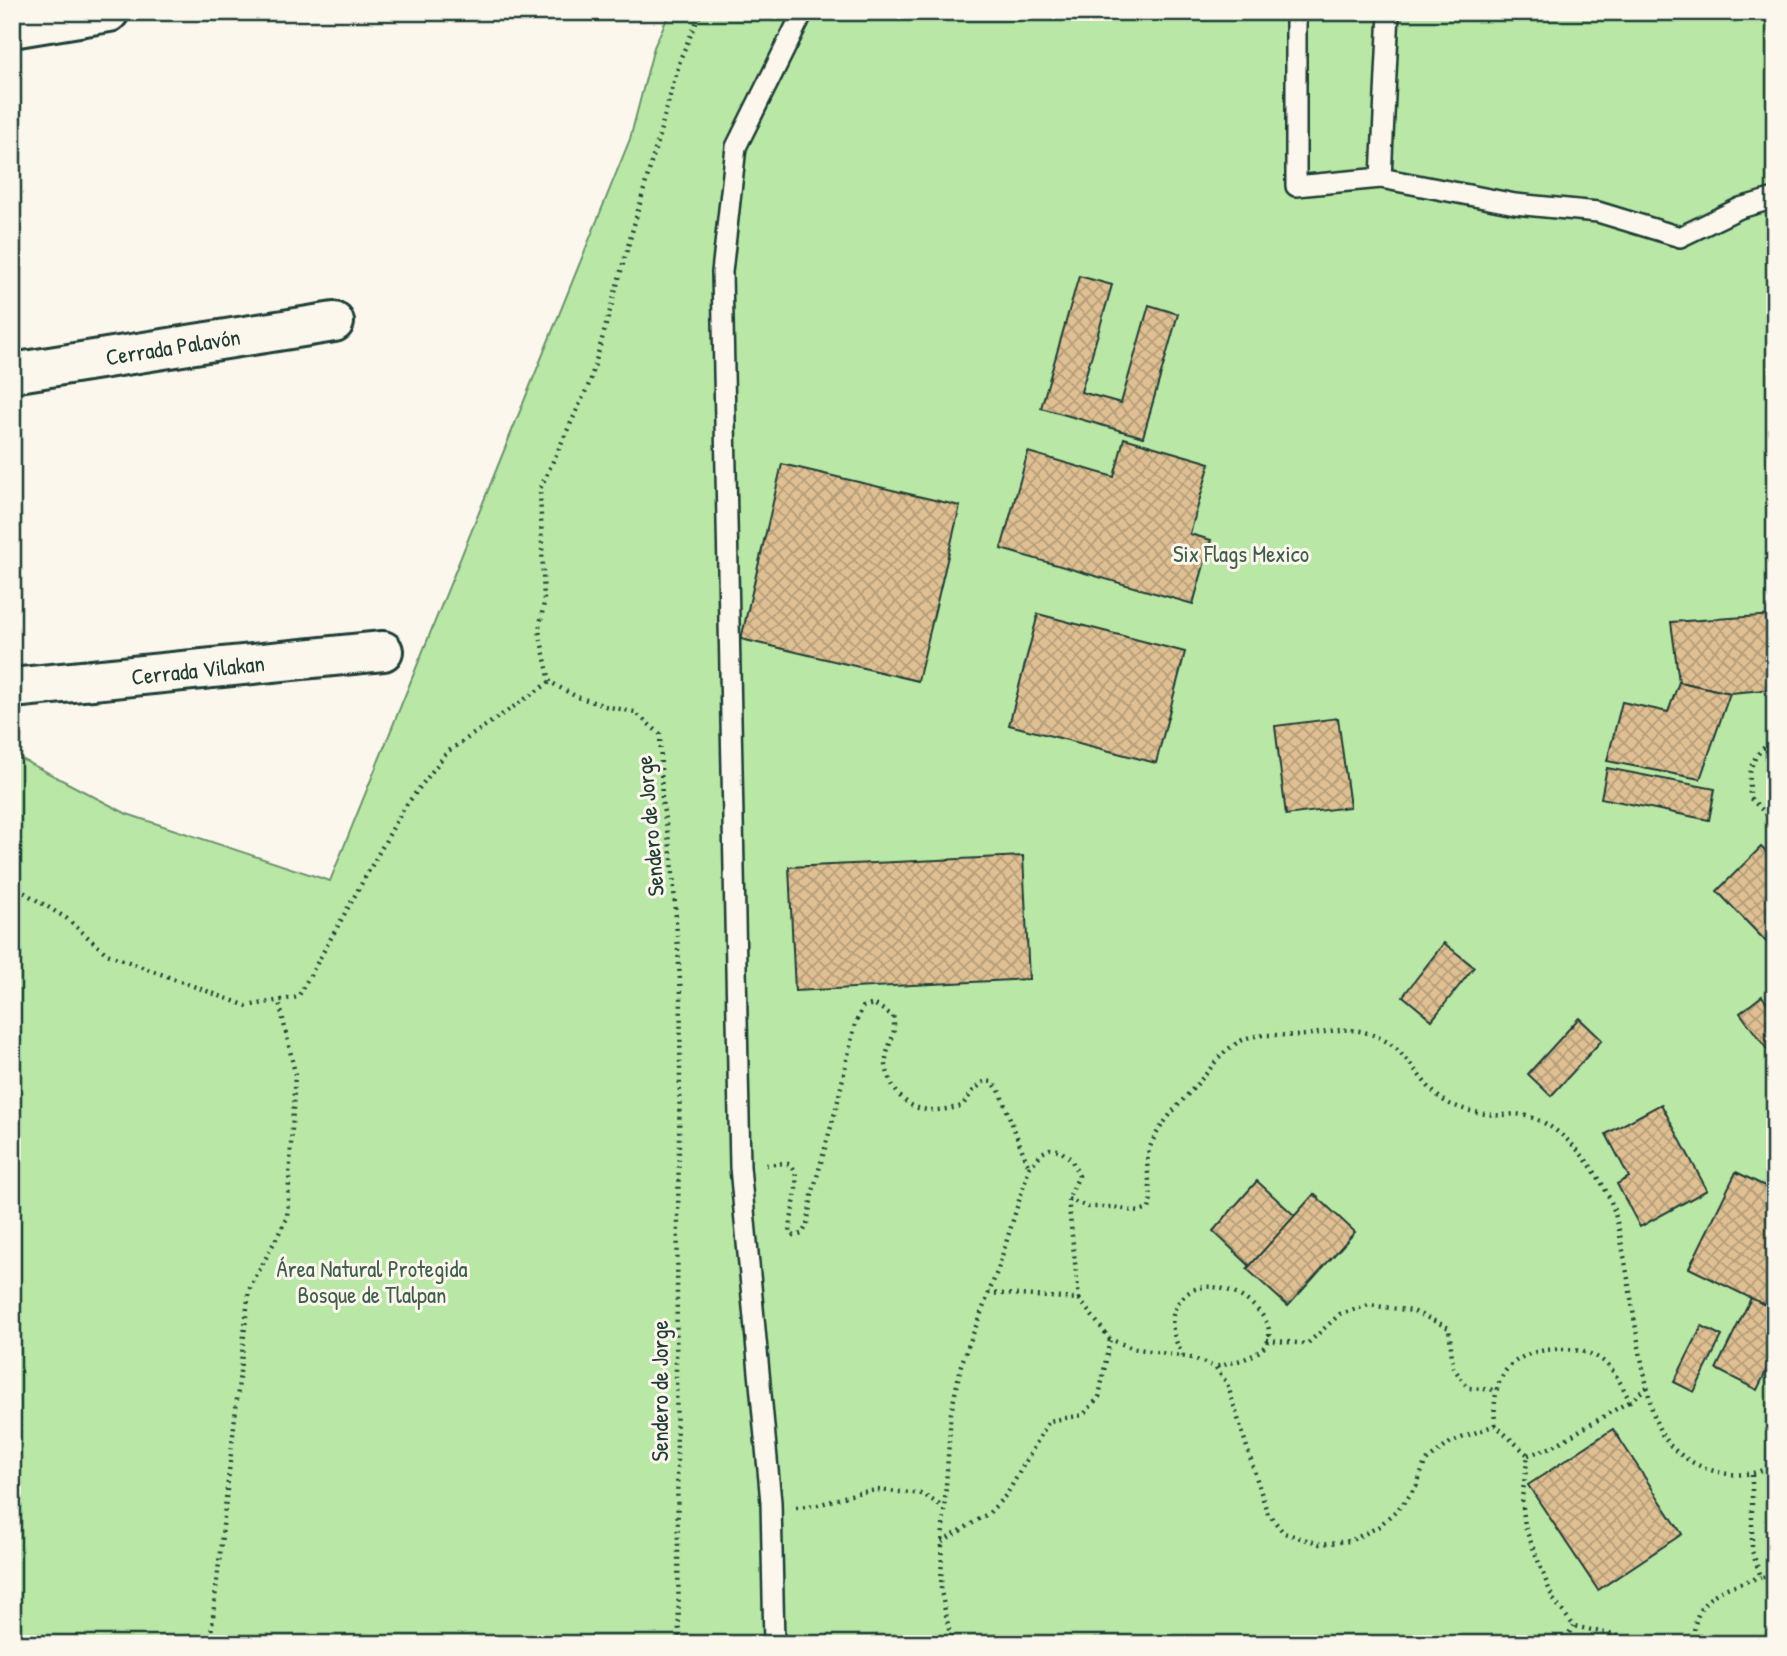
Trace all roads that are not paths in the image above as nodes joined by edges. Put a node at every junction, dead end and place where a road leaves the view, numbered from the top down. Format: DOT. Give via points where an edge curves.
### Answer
graph roads {
  1 [pos="109,12"];
  2 [pos="803,12"];
  3 [pos="1296,12"];
  4 [pos="1389,12"];
  5 [pos="12,28"];
  6 [pos="1381,178"];
  7 [pos="1775,198"];
  8 [pos="334,322"];
  9 [pos="12,373"];
  10 [pos="383,651"];
  11 [pos="12,688"];
  12 [pos="774,1644"];
  1 -- 5 [label="street"];
  2 -- 12 [label="lane" via="737,146 722,272 740,1167 771,1502"];
  3 -- 6 [label="lane" via="1296,186"];
  4 -- 6 [label="lane"];
  6 -- 7 [label="lane" via="1515,204 1598,212 1680,237 1740,208"];
  8 -- 9 [label="street, Cerrada Palavón"];
  10 -- 11 [label="street, Cerrada Vilakan"];
}
